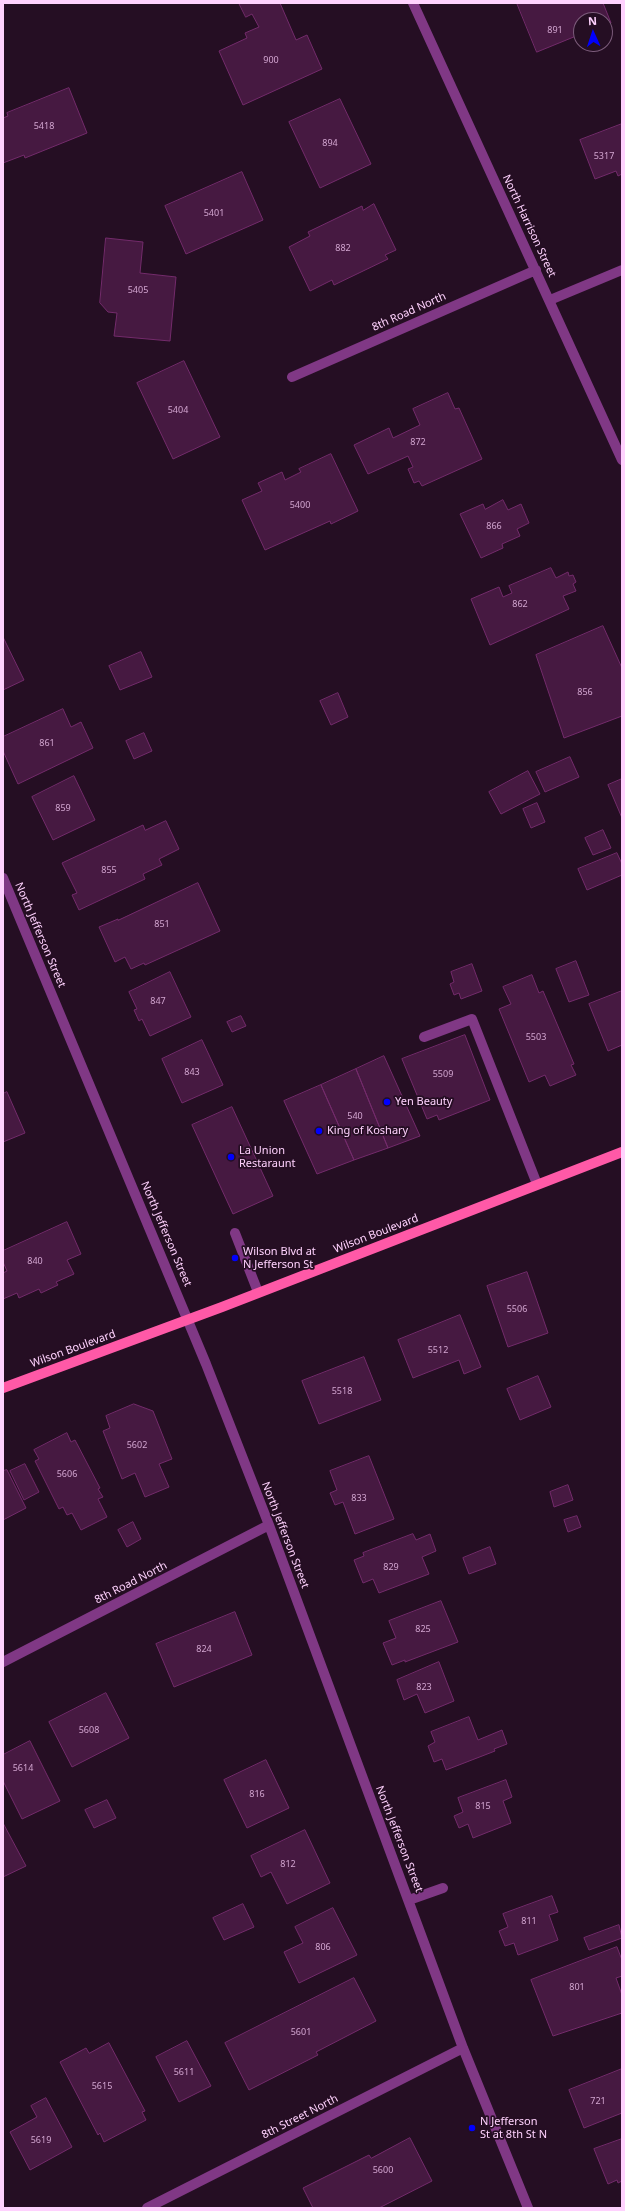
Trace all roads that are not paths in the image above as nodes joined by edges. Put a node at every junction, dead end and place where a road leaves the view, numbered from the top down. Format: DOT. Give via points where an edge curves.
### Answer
graph roads {
  1 [pos="413,3"];
  2 [pos="536,270"];
  3 [pos="622,270"];
  4 [pos="550,300"];
  5 [pos="292,377"];
  6 [pos="622,460"];
  7 [pos="3,878"];
  8 [pos="424,1037"];
  9 [pos="622,1152"];
  10 [pos="537,1184"];
  11 [pos="235,1233"];
  12 [pos="258,1292"];
  13 [pos="188,1319"];
  14 [pos="3,1388"];
  15 [pos="269,1525"];
  16 [pos="3,1662"];
  17 [pos="443,1888"];
  18 [pos="410,1900"];
  19 [pos="463,2048"];
  20 [pos="147,2208"];
  21 [pos="528,2208"];
  1 -- 2 [label="street, North Harrison Street"];
  2 -- 4 [label="street, North Harrison Street"];
  2 -- 5 [label="street, 8th Road North"];
  3 -- 4 [label="street"];
  4 -- 6 [label="street, North Harrison Street"];
  7 -- 13 [label="street, North Jefferson Street"];
  8 -- 10 [label="street" via="472,1019"];
  9 -- 10 [label="main road, Wilson Boulevard"];
  10 -- 12 [label="main road, Wilson Boulevard"];
  11 -- 12 [label="street"];
  12 -- 13 [label="main road, Wilson Boulevard"];
  13 -- 14 [label="main road, Wilson Boulevard"];
  13 -- 15 [label="street, North Jefferson Street"];
  15 -- 16 [label="street, 8th Road North"];
  15 -- 18 [label="street, North Jefferson Street"];
  17 -- 18 [label="street"];
  18 -- 19 [label="street, North Jefferson Street"];
  19 -- 20 [label="street, 8th Street North"];
  19 -- 21 [label="street, North Jefferson Street"];
}
